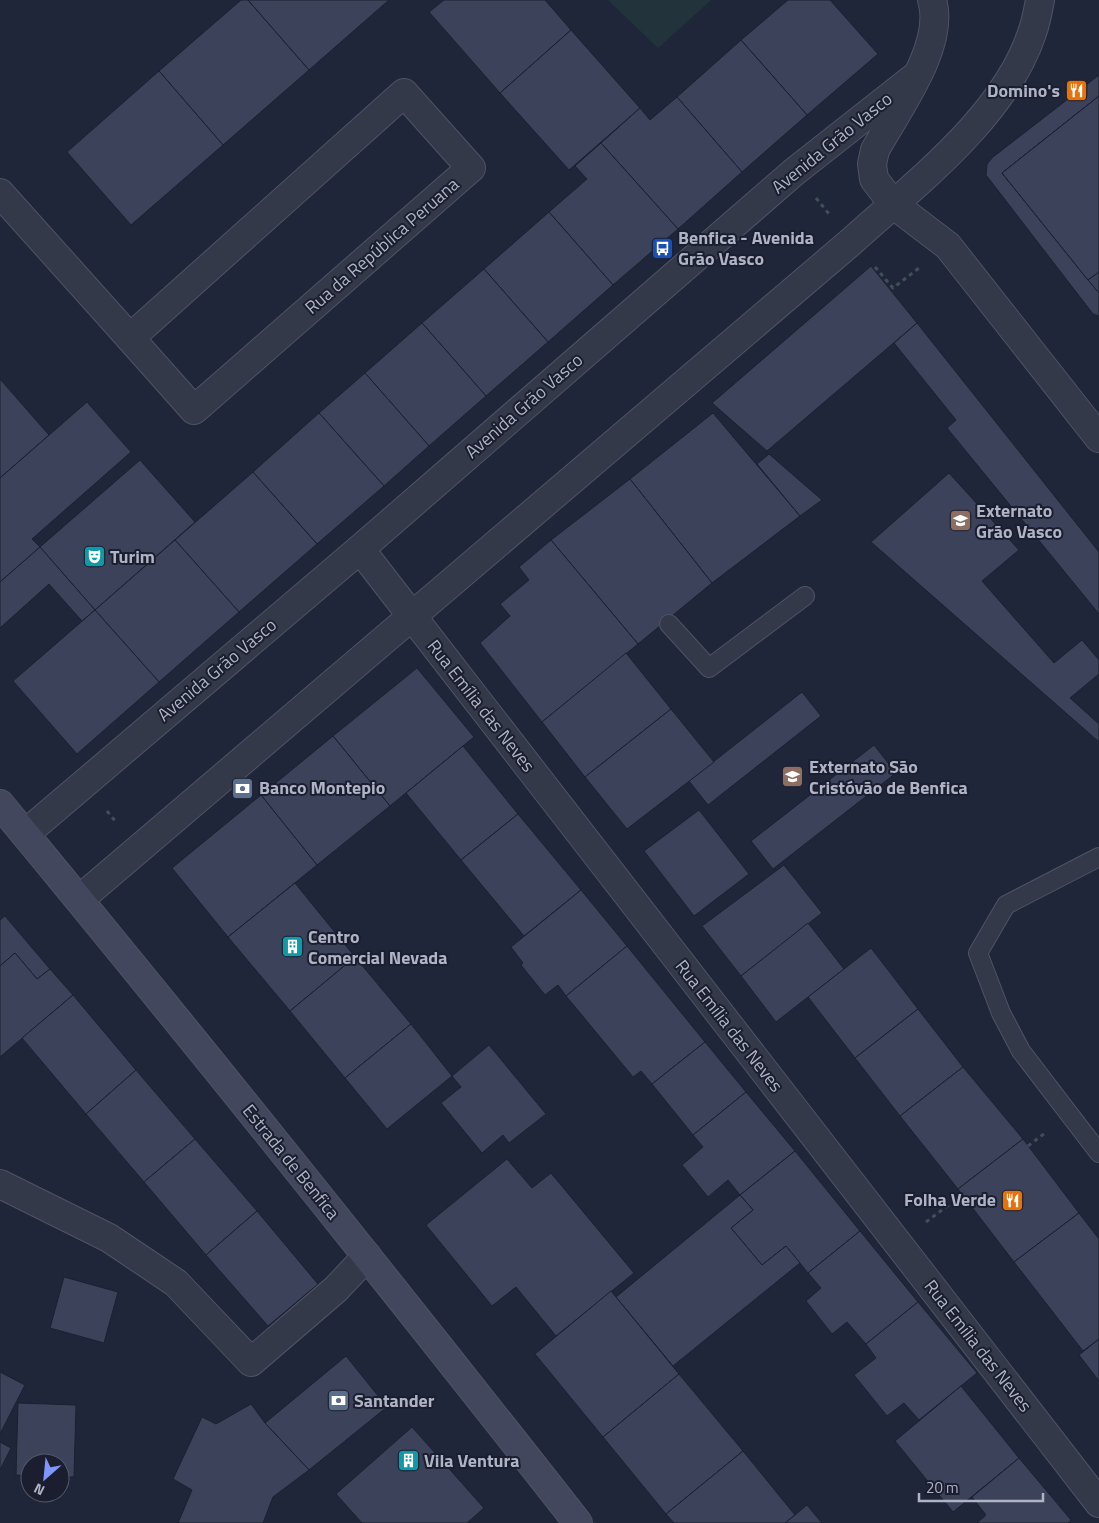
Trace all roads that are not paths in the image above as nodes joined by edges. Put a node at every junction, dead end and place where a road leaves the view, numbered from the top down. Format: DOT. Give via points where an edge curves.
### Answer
graph roads {
  1 [pos="932,0"];
  2 [pos="1040,0"];
  3 [pos="916,76"];
  4 [pos="0,193"];
  5 [pos="893,204"];
  6 [pos="130,338"];
  7 [pos="1099,438"];
  8 [pos="360,549"];
  9 [pos="806,596"];
  10 [pos="411,616"];
  11 [pos="669,624"];
  12 [pos="0,804"];
  13 [pos="24,834"];
  14 [pos="1099,857"];
  15 [pos="80,899"];
  16 [pos="1099,1153"];
  17 [pos="0,1184"];
  18 [pos="367,1256"];
  19 [pos="1099,1503"];
  20 [pos="578,1523"];
  1 -- 3 [label="street" via="936,21 931,46"];
  2 -- 5 [label="street" via="1032,34 1019,63 986,114"];
  3 -- 5 [label="street, Avenida Grão Vasco" via="875,150 872,164 874,179"];
  3 -- 8 [label="street, Avenida Grão Vasco" via="794,172"];
  4 -- 6 [label="street, Rua da República Peruana"];
  5 -- 7 [label="street, Avenida Grão Vasco" via="948,246"];
  5 -- 10 [label="street"];
  6 -- 6 [label="street, Rua da República Peruana" via="194,410 471,168 404,92"];
  8 -- 10 [label="street, Rua Emília das Neves"];
  8 -- 13 [label="street, Avenida Grão Vasco"];
  9 -- 11 [label="lane" via="709,668"];
  10 -- 15 [label="street"];
  10 -- 19 [label="street, Rua Emília das Neves"];
  12 -- 13 [label="street, Estrada de Benfica"];
  13 -- 15 [label="street, Estrada de Benfica"];
  14 -- 16 [label="lane" via="1006,905 978,953 1002,1013 1022,1051"];
  15 -- 18 [label="street, Estrada de Benfica"];
  17 -- 18 [label="street" via="109,1238 176,1283 251,1362 336,1289"];
  18 -- 20 [label="street, Estrada de Benfica"];
}
